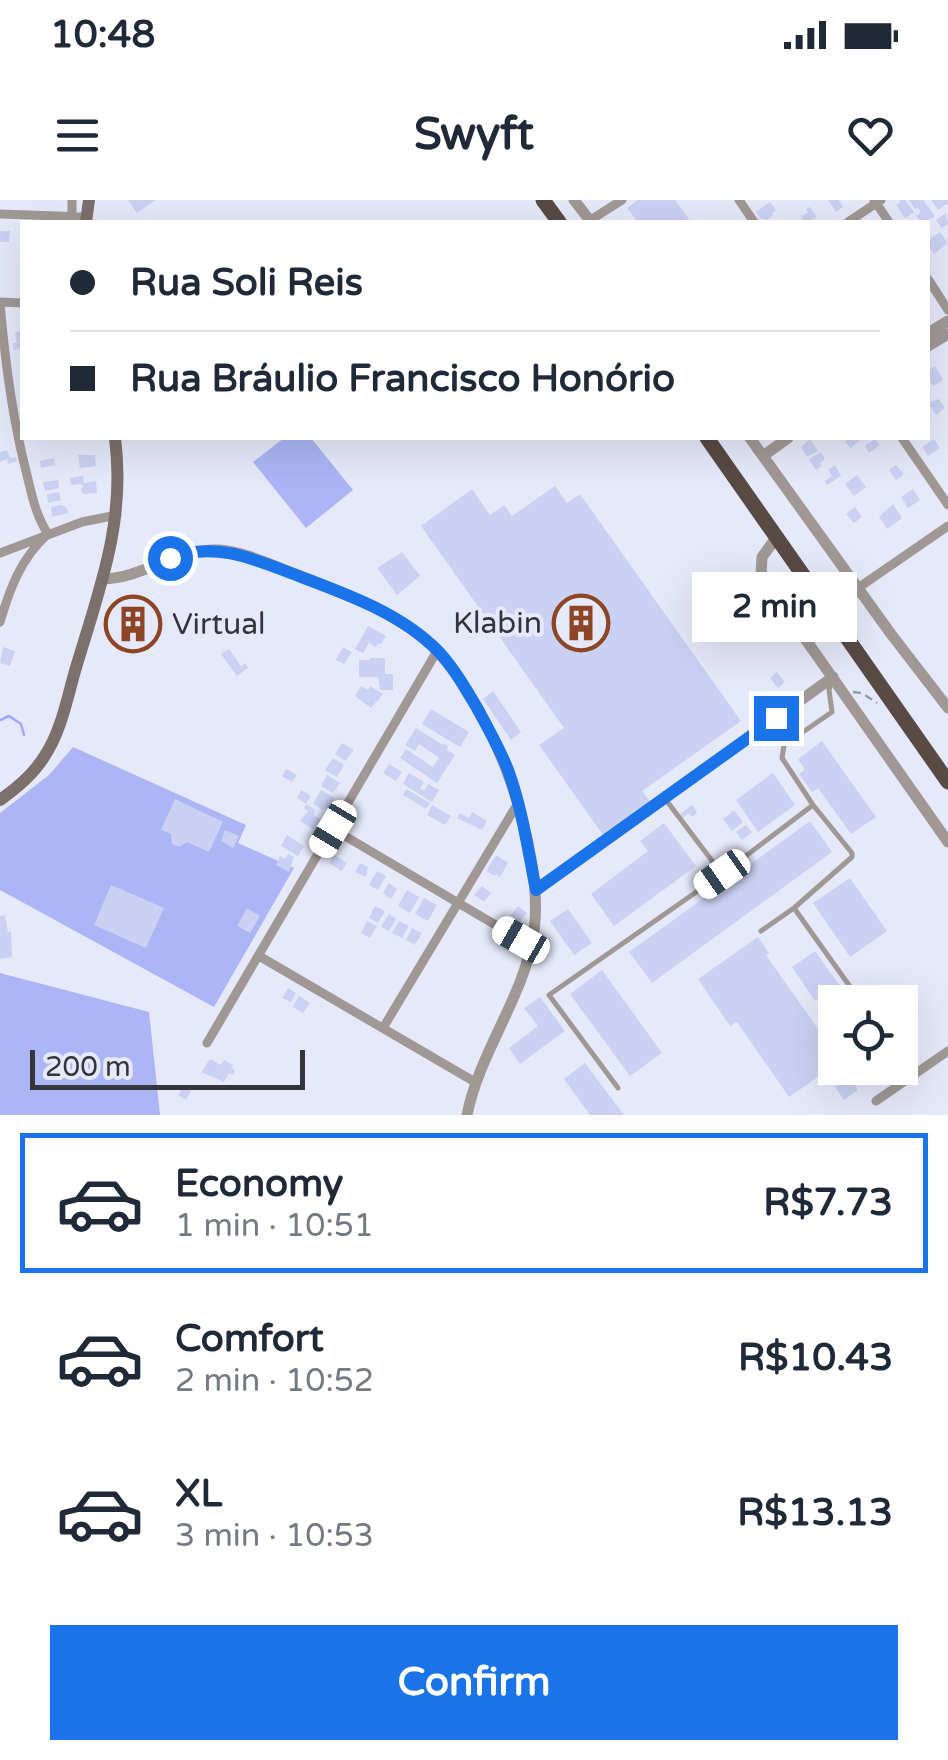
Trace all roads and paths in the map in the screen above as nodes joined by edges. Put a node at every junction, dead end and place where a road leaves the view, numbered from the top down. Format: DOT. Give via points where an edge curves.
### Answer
graph roads {
  1 [pos="72,200"];
  2 [pos="89,200"];
  3 [pos="622,200"];
  4 [pos="877,201"];
  5 [pos="0,214"];
  6 [pos="81,219"];
  7 [pos="593,220"];
  8 [pos="851,220"];
  9 [pos="930,282"];
  10 [pos="0,303"];
  11 [pos="948,310"];
  12 [pos="114,440"];
  13 [pos="708,440"];
  14 [pos="781,440"];
  15 [pos="903,440"];
  16 [pos="756,447"];
  17 [pos="948,505"];
  18 [pos="117,514"];
  19 [pos="948,526"];
  20 [pos="48,534"];
  21 [pos="776,538"];
  22 [pos="0,553"];
  23 [pos="103,579"];
  24 [pos="858,588"];
  25 [pos="0,622"];
  26 [pos="438,651"];
  27 [pos="832,677"];
  28 [pos="842,691"];
  29 [pos="892,704"];
  30 [pos="948,708"];
  31 [pos="948,782"];
  32 [pos="665,798"];
  33 [pos="0,800"];
  34 [pos="518,803"];
  35 [pos="814,805"];
  36 [pos="333,829"];
  37 [pos="948,842"];
  38 [pos="722,874"];
  39 [pos="536,890"];
  40 [pos="458,903"];
  41 [pos="794,908"];
  42 [pos="761,931"];
  43 [pos="532,946"];
  44 [pos="258,956"];
  45 [pos="849,985"];
  46 [pos="383,1028"];
  47 [pos="207,1044"];
  48 [pos="948,1051"];
  49 [pos="475,1082"];
  50 [pos="618,1088"];
  51 [pos="876,1100"];
  52 [pos="466,1115"];
  1 -- 6 [label="street"];
  2 -- 6 [label="main road"];
  3 -- 7 [label="street"];
  4 -- 8 [label="street"];
  5 -- 6 [label="street"];
  9 -- 11 [label="street"];
  10 -- 20 [label="street" via="19,446"];
  12 -- 18 [label="main road"];
  13 -- 21 [label="highway"];
  14 -- 16 [label="street"];
  15 -- 17 [label="street"];
  16 -- 24 [label="street"];
  18 -- 20 [label="street"];
  18 -- 23 [label="main road"];
  19 -- 24 [label="street"];
  20 -- 22 [label="street"];
  20 -- 25 [label="street" via="22,564"];
  21 -- 27 [label="street" via="762,557 761,576"];
  21 -- 29 [label="highway"];
  23 -- 26 [label="street" via="134,575 184,553 240,554 374,608"];
  23 -- 33 [label="main road" via="53,742 35,770"];
  24 -- 30 [label="street"];
  26 -- 34 [label="street" via="484,720"];
  26 -- 36 [label="street"];
  27 -- 28 [label="street"];
  27 -- 32 [label="street"];
  27 -- 35 [label="lane" via="832,712 781,751"];
  28 -- 29 [label="path"];
  28 -- 37 [label="street"];
  29 -- 31 [label="highway"];
  32 -- 38 [label="lane"];
  32 -- 39 [label="street"];
  34 -- 39 [label="street"];
  34 -- 40 [label="street"];
  35 -- 38 [label="lane"];
  35 -- 41 [label="lane" via="852,858"];
  36 -- 40 [label="street"];
  36 -- 44 [label="street"];
  38 -- 50 [label="lane" via="549,994"];
  39 -- 43 [label="street"];
  40 -- 43 [label="street"];
  40 -- 46 [label="street"];
  41 -- 42 [label="lane"];
  41 -- 45 [label="lane"];
  43 -- 49 [label="street"];
  44 -- 46 [label="street"];
  44 -- 47 [label="street"];
  46 -- 49 [label="street"];
  48 -- 51 [label="street"];
  49 -- 52 [label="street"];
}
